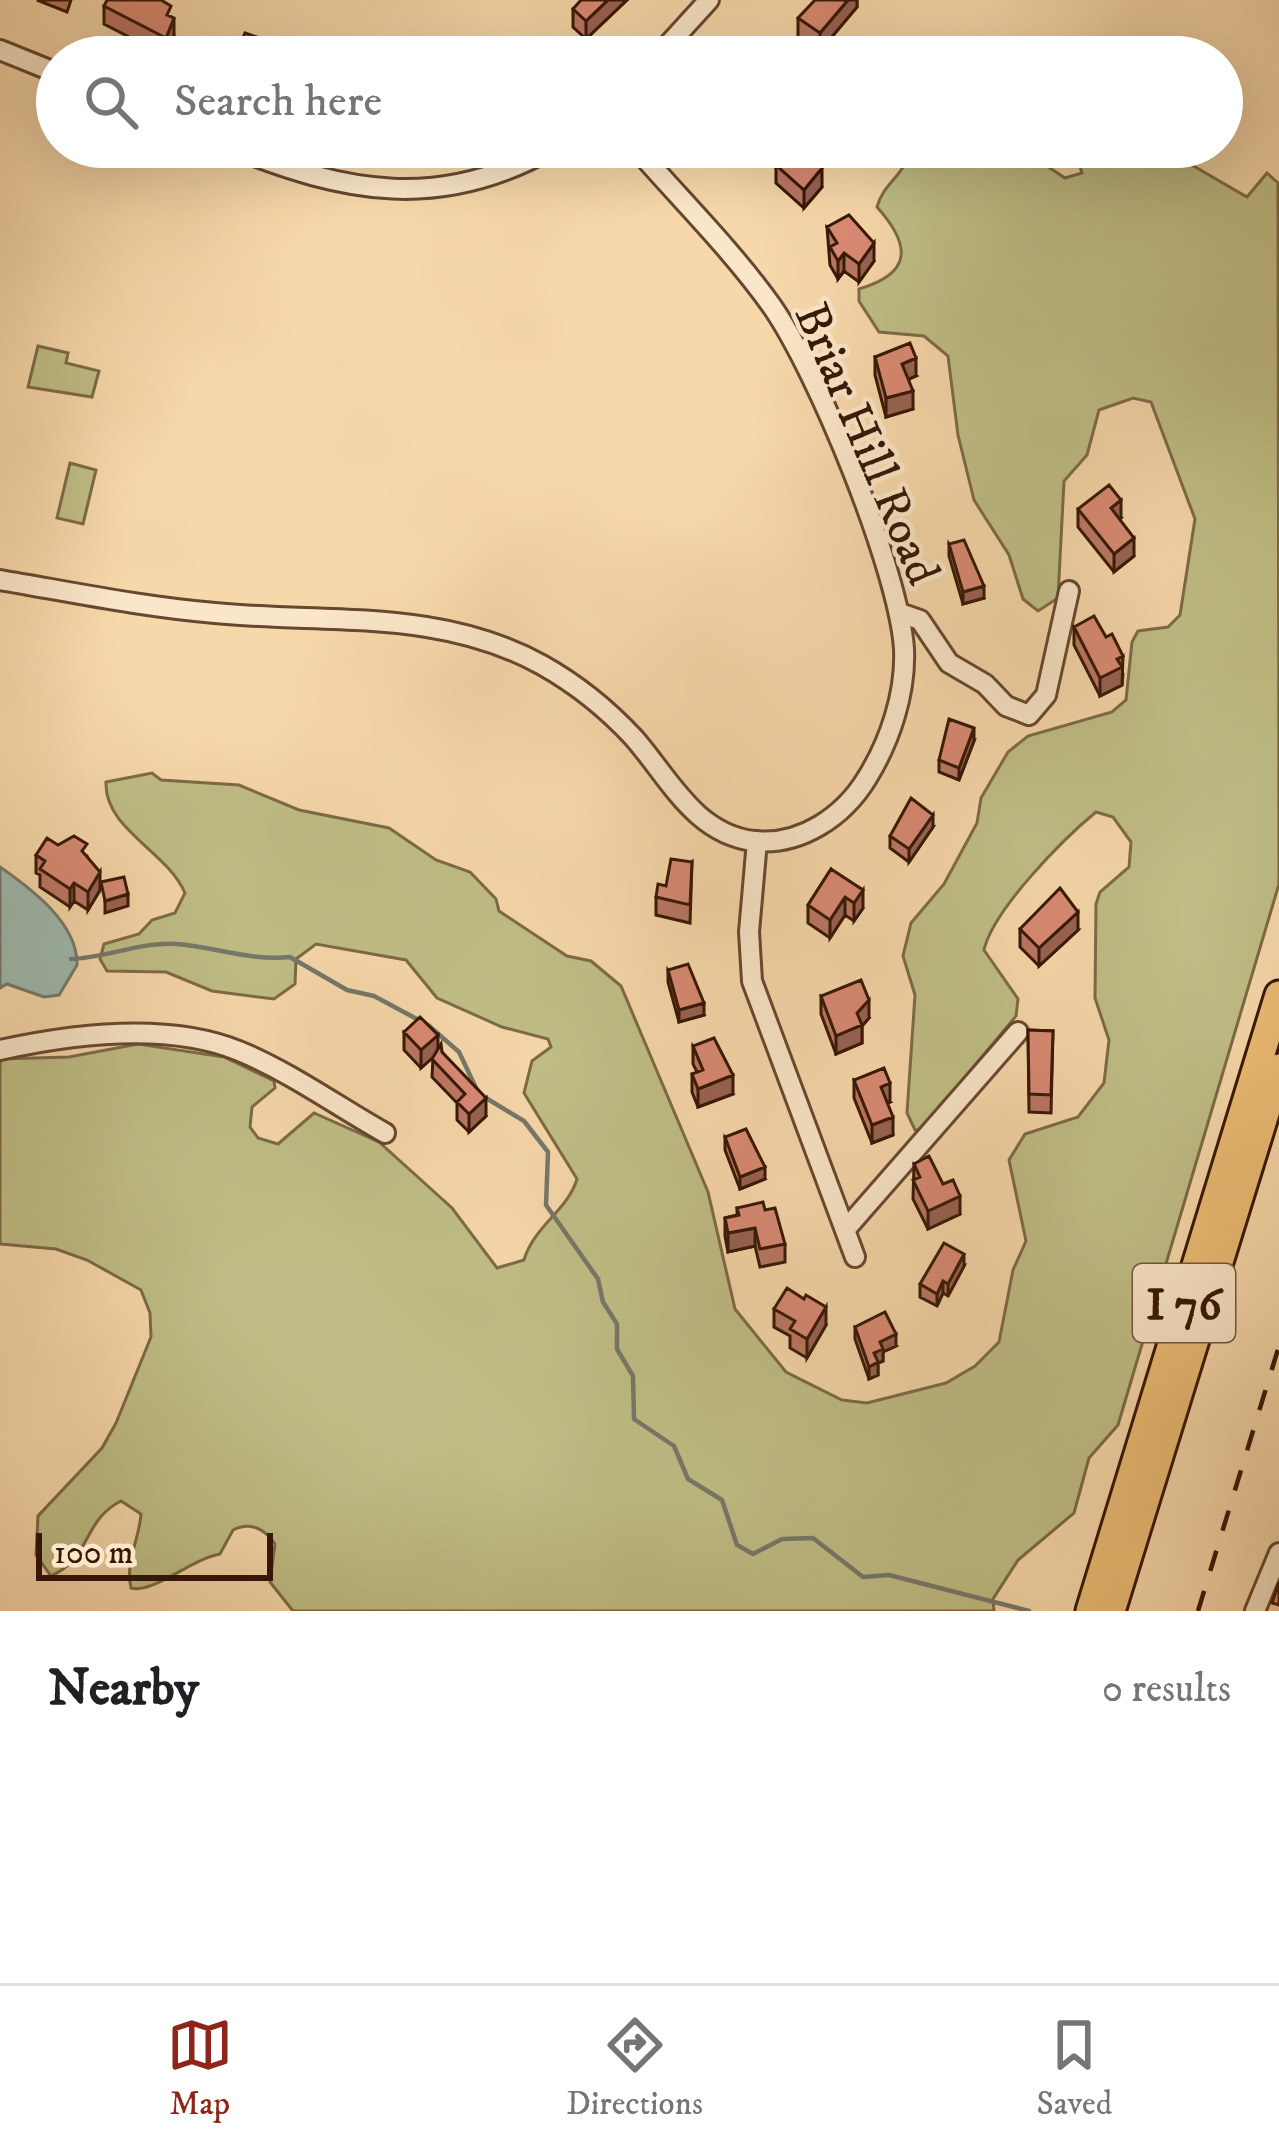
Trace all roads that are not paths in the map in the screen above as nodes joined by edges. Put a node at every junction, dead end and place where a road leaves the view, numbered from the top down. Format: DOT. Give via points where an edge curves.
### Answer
graph roads {
  1 [pos="709,0"];
  2 [pos="676,36"];
  3 [pos="0,50"];
  4 [pos="36,65"];
  5 [pos="285,168"];
  6 [pos="510,168"];
  7 [pos="652,168"];
  8 [pos="0,580"];
  9 [pos="1070,591"];
  10 [pos="899,613"];
  11 [pos="757,841"];
  12 [pos="1279,995"];
  13 [pos="1018,1032"];
  14 [pos="0,1050"];
  15 [pos="1279,1069"];
  16 [pos="385,1133"];
  17 [pos="844,1230"];
  18 [pos="855,1257"];
  19 [pos="1279,1553"];
  20 [pos="1090,1611"];
  21 [pos="1112,1611"];
  22 [pos="1255,1611"];
  1 -- 2 [label="street"];
  3 -- 4 [label="street"];
  5 -- 6 [label="street" via="316,180 407,190"];
  7 -- 10 [label="street, Briar Hill Road" via="787,330 868,518"];
  8 -- 11 [label="street" via="169,609 388,620 481,638 576,688 632,737 702,819"];
  9 -- 10 [label="street" via="1050,682 1029,715 950,663 920,620"];
  10 -- 11 [label="street, Briar Hill Road" via="904,652 896,713 859,791 819,826"];
  11 -- 17 [label="street" via="752,981"];
  12 -- 20 [label="highway, I 76"];
  13 -- 17 [label="street"];
  14 -- 16 [label="street" via="149,1035 223,1046"];
  15 -- 21 [label="highway, I 76"];
  17 -- 18 [label="street"];
  19 -- 22 [label="street"];
}
